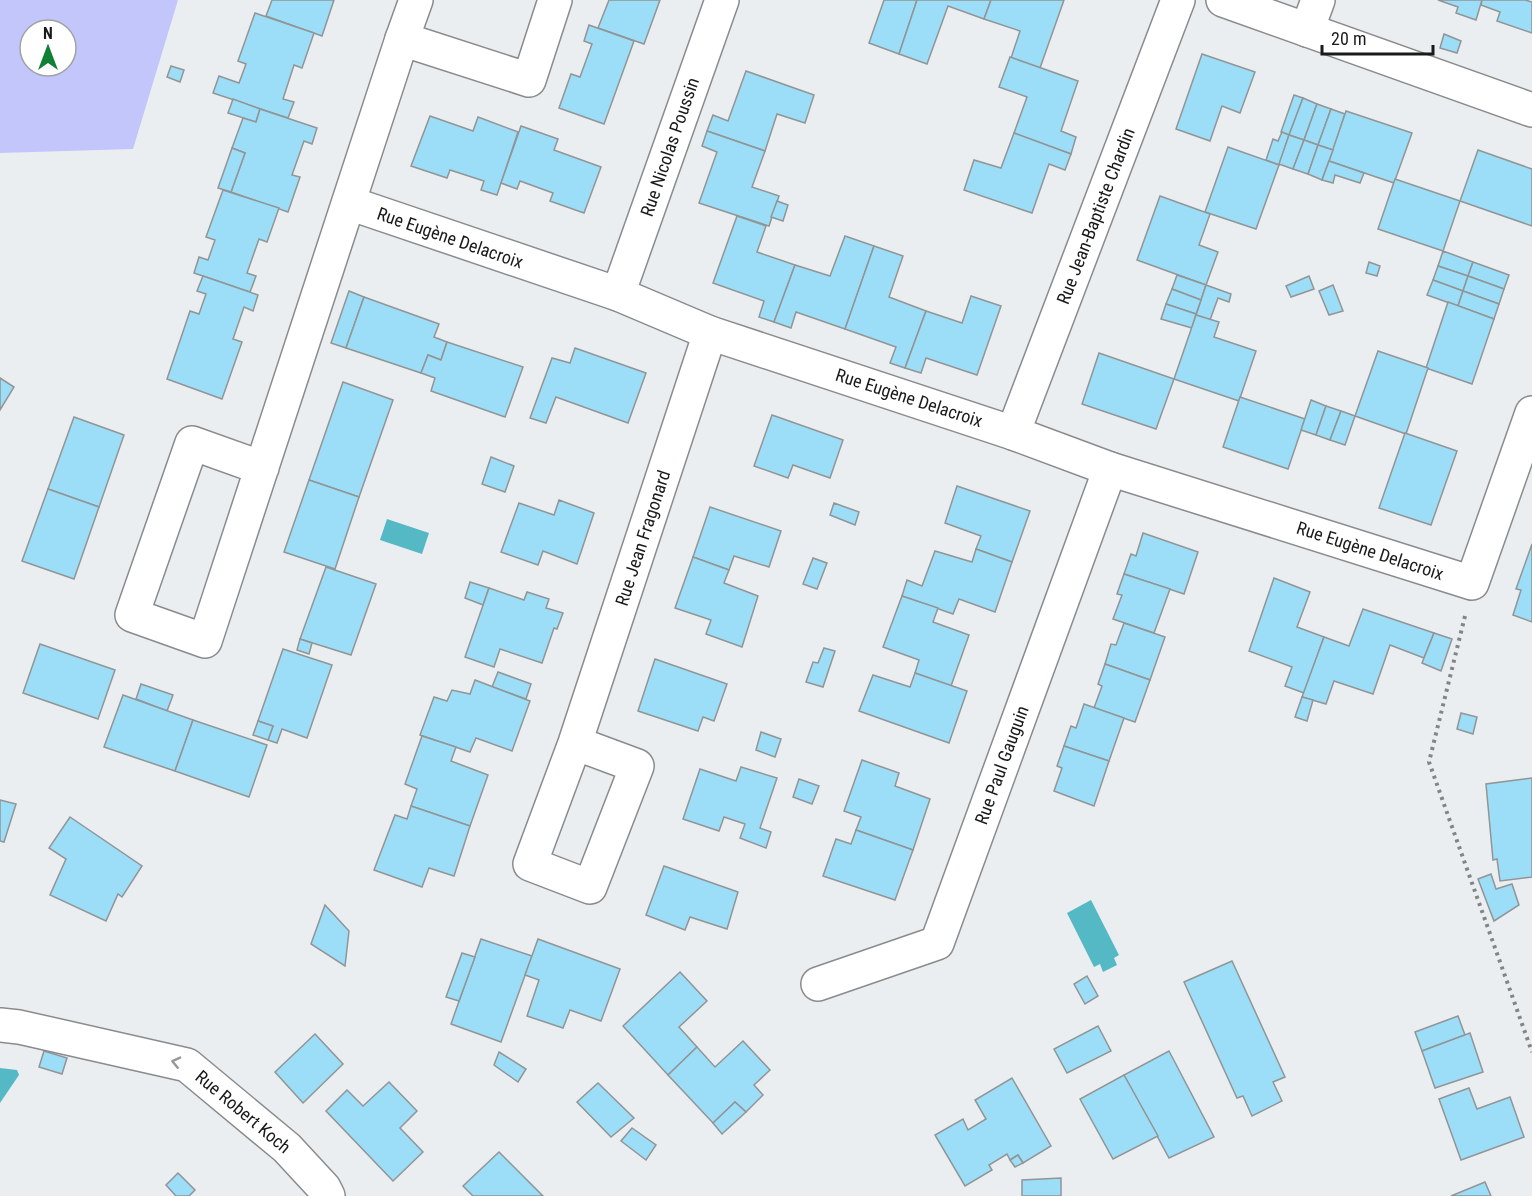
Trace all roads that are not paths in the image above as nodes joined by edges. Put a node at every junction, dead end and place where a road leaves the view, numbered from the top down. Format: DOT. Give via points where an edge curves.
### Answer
graph roads {
  1 [pos="416,0"];
  2 [pos="555,0"];
  3 [pos="722,0"];
  4 [pos="1178,0"];
  5 [pos="1222,0"];
  6 [pos="1318,0"];
  7 [pos="1307,30"];
  8 [pos="402,39"];
  9 [pos="1532,110"];
  10 [pos="349,203"];
  11 [pos="618,294"];
  12 [pos="710,333"];
  13 [pos="1532,412"];
  14 [pos="1013,433"];
  15 [pos="262,468"];
  16 [pos="1110,469"];
  17 [pos="575,743"];
  18 [pos="818,984"];
  19 [pos="10,1026"];
  20 [pos="328,1196"];
  1 -- 8 [label="street"];
  2 -- 8 [label="street" via="529,80"];
  3 -- 11 [label="street, Rue Nicolas Poussin"];
  4 -- 14 [label="street, Rue Jean-Baptiste Chardin"];
  5 -- 7 [label="street"];
  6 -- 7 [label="street"];
  7 -- 9 [label="street"];
  8 -- 10 [label="street"];
  10 -- 11 [label="street, Rue Eugène Delacroix"];
  10 -- 15 [label="street"];
  11 -- 12 [label="street, Rue Eugène Delacroix"];
  12 -- 14 [label="street, Rue Eugène Delacroix"];
  12 -- 17 [label="street, Rue Jean Fragonard"];
  13 -- 16 [label="street, Rue Eugène Delacroix" via="1472,584"];
  14 -- 16 [label="street, Rue Eugène Delacroix"];
  15 -- 15 [label="street" via="192,443 132,615 205,641"];
  16 -- 18 [label="street, Rue Paul Gauguin" via="938,943"];
  20 -- 19 [label="street, Rue Robert Koch, one-way" via="287,1148 187,1065"];
}
